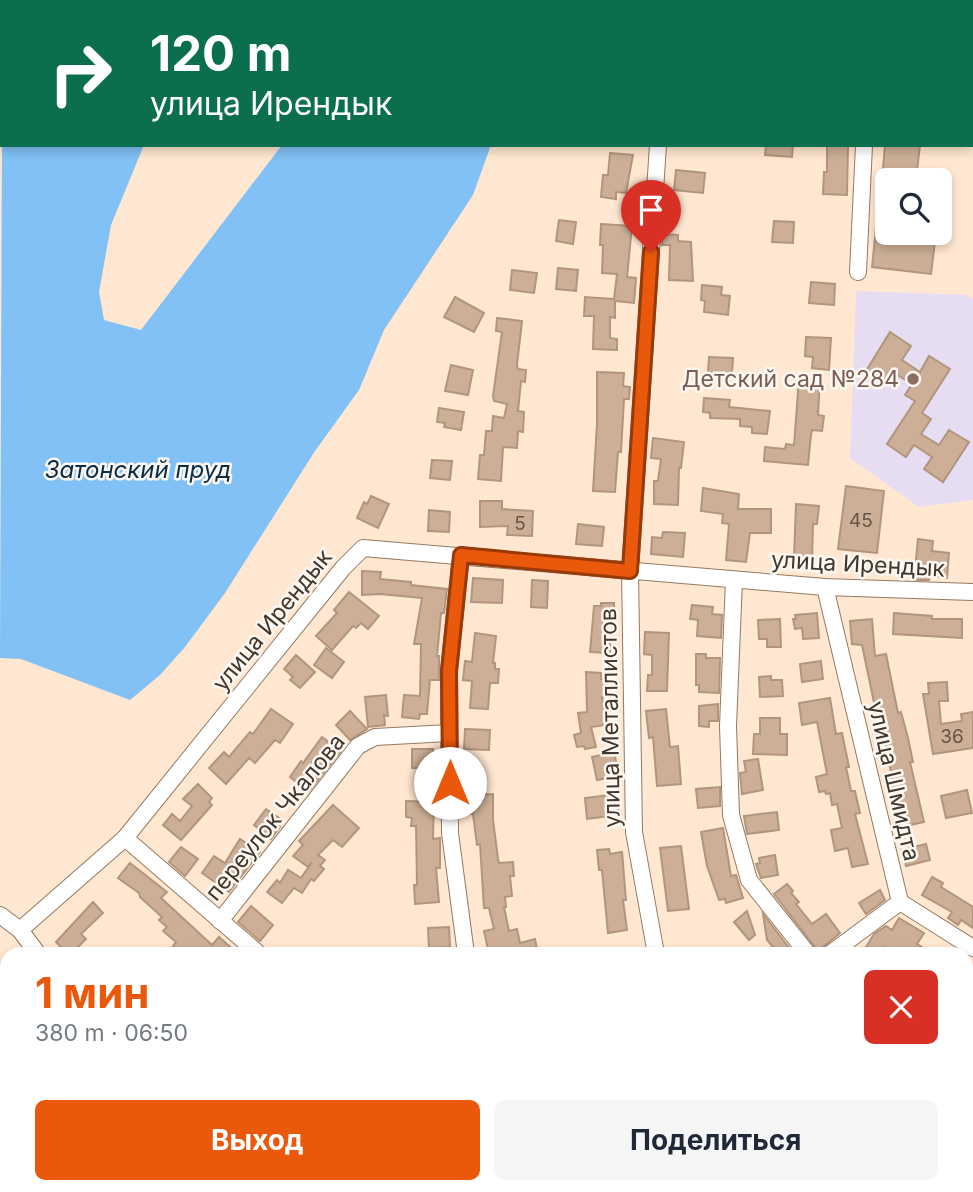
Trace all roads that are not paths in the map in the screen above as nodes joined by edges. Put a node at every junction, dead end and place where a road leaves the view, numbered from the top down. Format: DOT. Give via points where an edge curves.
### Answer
graph roads {
  1 [pos="658,147"];
  2 [pos="864,147"];
  3 [pos="858,272"];
  4 [pos="461,555"];
  5 [pos="630,571"];
  6 [pos="734,580"];
  7 [pos="825,587"];
  8 [pos="973,592"];
  9 [pos="449,733"];
  10 [pos="125,838"];
  11 [pos="900,902"];
  12 [pos="0,915"];
  13 [pos="220,921"];
  14 [pos="20,930"];
  15 [pos="33,947"];
  16 [pos="251,947"];
  17 [pos="465,947"];
  18 [pos="655,947"];
  19 [pos="803,947"];
  20 [pos="839,947"];
  21 [pos="971,947"];
  1 -- 5 [label="street, улица Металлистов"];
  2 -- 3 [label="street"];
  4 -- 5 [label="street, улица Ирендык"];
  4 -- 9 [label="street" via="449,671"];
  4 -- 10 [label="street, улица Ирендык" via="363,548"];
  5 -- 6 [label="street, улица Ирендык"];
  5 -- 18 [label="street, улица Металлистов" via="634,832"];
  6 -- 7 [label="street, улица Ирендык"];
  6 -- 19 [label="street" via="727,726 731,815 750,880"];
  7 -- 8 [label="street, улица Ирендык"];
  7 -- 11 [label="street, улица Шмидта"];
  9 -- 13 [label="street, переулок Чкалова" via="375,737 358,746"];
  9 -- 17 [label="street" via="450,833"];
  10 -- 13 [label="street"];
  10 -- 14 [label="street, улица Ирендык"];
  11 -- 20 [label="street"];
  11 -- 21 [label="street"];
  12 -- 14 [label="street"];
  13 -- 16 [label="street"];
  14 -- 15 [label="street"];
}
